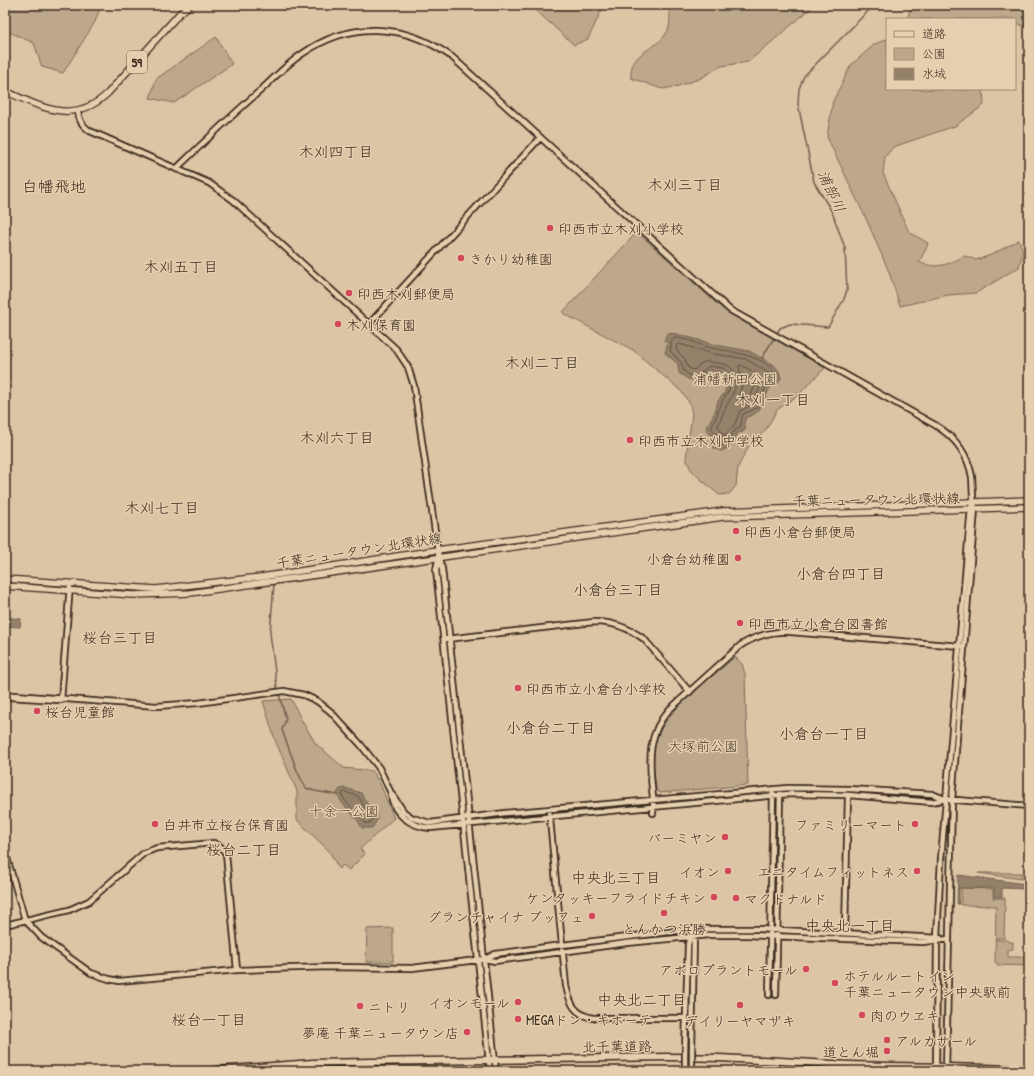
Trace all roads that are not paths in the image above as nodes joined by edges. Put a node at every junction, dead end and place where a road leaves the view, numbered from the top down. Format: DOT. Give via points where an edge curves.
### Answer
graph roads {
  1 [pos="190,5"];
  2 [pos="5,92"];
  3 [pos="78,111"];
  4 [pos="540,138"];
  5 [pos="176,169"];
  6 [pos="369,324"];
  7 [pos="1029,500"];
  8 [pos="973,502"];
  9 [pos="1029,507"];
  10 [pos="973,509"];
  11 [pos="723,514"];
  12 [pos="714,515"];
  13 [pos="437,550"];
  14 [pos="439,559"];
  15 [pos="5,580"];
  16 [pos="5,586"];
  17 [pos="70,588"];
  18 [pos="450,638"];
  19 [pos="444,639"];
  20 [pos="958,646"];
  21 [pos="964,646"];
  22 [pos="690,692"];
  23 [pos="5,696"];
  24 [pos="61,700"];
  25 [pos="5,701"];
  26 [pos="776,789"];
  27 [pos="391,794"];
  28 [pos="772,795"];
  29 [pos="781,795"];
  30 [pos="848,795"];
  31 [pos="945,799"];
  32 [pos="653,800"];
  33 [pos="952,800"];
  34 [pos="654,806"];
  35 [pos="1029,806"];
  36 [pos="549,809"];
  37 [pos="655,812"];
  38 [pos="550,817"];
  39 [pos="470,818"];
  40 [pos="463,819"];
  41 [pos="470,825"];
  42 [pos="464,826"];
  43 [pos="5,851"];
  44 [pos="25,920"];
  45 [pos="5,925"];
  46 [pos="693,929"];
  47 [pos="770,929"];
  48 [pos="778,929"];
  49 [pos="845,933"];
  50 [pos="692,936"];
  51 [pos="770,936"];
  52 [pos="778,936"];
  53 [pos="937,939"];
  54 [pos="949,939"];
  55 [pos="562,944"];
  56 [pos="563,952"];
  57 [pos="485,959"];
  58 [pos="478,960"];
  59 [pos="237,970"];
  60 [pos="769,995"];
  61 [pos="776,995"];
  62 [pos="686,1018"];
  63 [pos="493,1061"];
  64 [pos="1029,1066"];
  65 [pos="986,1067"];
  66 [pos="936,1069"];
  67 [pos="946,1069"];
  68 [pos="1029,1070"];
  69 [pos="205,1071"];
  70 [pos="490,1071"];
  71 [pos="496,1071"];
  72 [pos="685,1071"];
  73 [pos="692,1071"];
  1 -- 3 [label="main road, 59" via="103,99"];
  2 -- 3 [label="main road, 59" via="52,110"];
  3 -- 5 [label="street" via="79,120 90,132"];
  4 -- 5 [label="street" via="446,53 416,36 373,29 343,34 306,52 237,111"];
  4 -- 6 [label="street"];
  4 -- 8 [label="street" via="730,310 945,431 962,448 967,460 972,478"];
  5 -- 6 [label="street" via="209,183 233,200"];
  6 -- 13 [label="street" via="400,353 411,374"];
  7 -- 8 [label="main road, 千葉ニュータウン北環状線"];
  8 -- 10 [label="street"];
  8 -- 11 [label="main road, 千葉ニュータウン北環状線"];
  9 -- 10 [label="main road, 千葉ニュータウン北環状線"];
  10 -- 11 [label="main road, 千葉ニュータウン北環状線"];
  10 -- 20 [label="street"];
  10 -- 21 [label="street"];
  11 -- 12 [label="main road"];
  12 -- 13 [label="main road, 千葉ニュータウン北環状線"];
  12 -- 14 [label="main road, 千葉ニュータウン北環状線"];
  13 -- 14 [label="street"];
  13 -- 17 [label="main road, 千葉ニュータウン北環状線" via="189,586 141,589"];
  14 -- 17 [label="main road, 千葉ニュータウン北環状線" via="190,593 133,595"];
  14 -- 18 [label="street"];
  14 -- 19 [label="street" via="436,570"];
  15 -- 17 [label="main road, 千葉ニュータウン北環状線"];
  16 -- 17 [label="main road, 千葉ニュータウン北環状線"];
  17 -- 24 [label="street"];
  18 -- 19 [label="street"];
  18 -- 22 [label="street" via="594,622 616,624 644,639"];
  18 -- 39 [label="street"];
  19 -- 40 [label="street"];
  20 -- 21 [label="street"];
  20 -- 22 [label="street" via="791,632 768,633 741,645"];
  20 -- 31 [label="street"];
  21 -- 33 [label="street"];
  22 -- 32 [label="street" via="665,715 653,737 650,761"];
  23 -- 24 [label="street" via="52,697"];
  23 -- 25 [label="street"];
  24 -- 27 [label="street" via="157,706 277,692 301,694 317,701 335,717 379,768"];
  26 -- 28 [label="street"];
  26 -- 29 [label="street"];
  26 -- 31 [label="street" via="857,789 932,794"];
  26 -- 32 [label="street"];
  27 -- 40 [label="street" via="404,812 418,820 430,823"];
  27 -- 42 [label="street" via="396,809 414,825 430,828"];
  28 -- 29 [label="street"];
  28 -- 34 [label="street"];
  28 -- 47 [label="street"];
  29 -- 30 [label="street"];
  29 -- 48 [label="street"];
  30 -- 31 [label="street" via="932,802"];
  30 -- 49 [label="street"];
  31 -- 33 [label="street"];
  31 -- 53 [label="street"];
  32 -- 34 [label="street"];
  32 -- 36 [label="street"];
  33 -- 35 [label="street"];
  33 -- 54 [label="street"];
  34 -- 37 [label="street"];
  34 -- 38 [label="street"];
  36 -- 38 [label="street"];
  36 -- 39 [label="street"];
  38 -- 41 [label="street"];
  38 -- 55 [label="street"];
  39 -- 40 [label="street"];
  39 -- 41 [label="street"];
  40 -- 42 [label="street"];
  41 -- 42 [label="street"];
  41 -- 57 [label="street"];
  42 -- 58 [label="street"];
  43 -- 44 [label="street"];
  44 -- 45 [label="street"];
  44 -- 59 [label="street" via="41,938 91,972 109,979 129,981"];
  44 -- 59 [label="street" via="69,910 90,901 144,853 157,848 214,843 226,854"];
  46 -- 47 [label="street"];
  46 -- 50 [label="street"];
  46 -- 55 [label="street"];
  47 -- 48 [label="street"];
  47 -- 51 [label="street"];
  48 -- 49 [label="street"];
  48 -- 52 [label="street"];
  49 -- 53 [label="street"];
  50 -- 51 [label="street"];
  50 -- 56 [label="street"];
  50 -- 62 [label="street" via="688,944"];
  50 -- 73 [label="street, bridge"];
  51 -- 52 [label="street"];
  51 -- 60 [label="street"];
  52 -- 53 [label="street" via="923,942"];
  52 -- 61 [label="street"];
  53 -- 54 [label="street"];
  53 -- 66 [label="street"];
  54 -- 67 [label="street"];
  55 -- 56 [label="street"];
  55 -- 57 [label="street" via="495,954"];
  56 -- 57 [label="street" via="495,961"];
  56 -- 62 [label="street" via="568,997 579,1014 593,1018"];
  57 -- 58 [label="street"];
  57 -- 63 [label="street"];
  58 -- 59 [label="street" via="412,968"];
  58 -- 63 [label="street"];
  62 -- 72 [label="street, bridge"];
  63 -- 66 [label="highway, 北千葉道路" via="706,1057"];
  63 -- 69 [label="highway, 北千葉道路" via="313,1063"];
  63 -- 70 [label="street"];
  63 -- 71 [label="street"];
  64 -- 65 [label="highway"];
  65 -- 67 [label="highway, 北千葉道路"];
  65 -- 68 [label="highway, 北千葉道路"];
  66 -- 67 [label="highway, 北千葉道路"];
}
